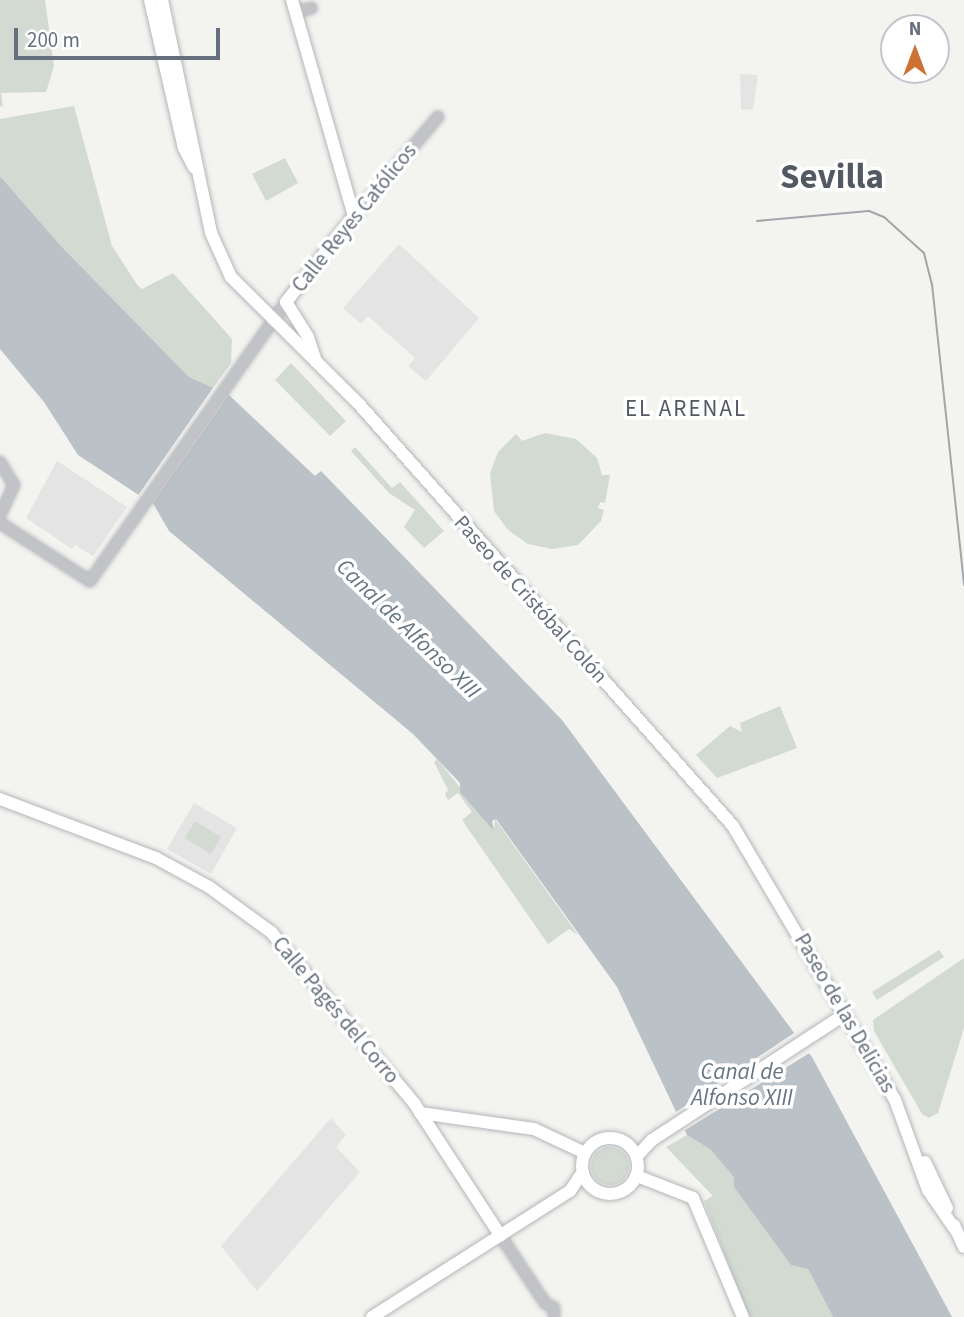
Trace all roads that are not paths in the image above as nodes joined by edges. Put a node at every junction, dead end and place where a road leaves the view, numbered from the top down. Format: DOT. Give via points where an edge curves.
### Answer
graph roads {
  1 [pos="150,0"];
  2 [pos="162,0"];
  3 [pos="294,6"];
  4 [pos="312,8"];
  5 [pos="438,117"];
  6 [pos="200,173"];
  7 [pos="355,216"];
  8 [pos="286,302"];
  9 [pos="271,321"];
  10 [pos="316,362"];
  11 [pos="0,462"];
  12 [pos="0,515"];
  13 [pos="0,523"];
  14 [pos="0,799"];
  15 [pos="774,891"];
  16 [pos="845,1014"];
  17 [pos="420,1113"];
  18 [pos="634,1151"];
  19 [pos="585,1153"];
  20 [pos="583,1172"];
  21 [pos="637,1176"];
  22 [pos="570,1191"];
  23 [pos="596,1191"];
  24 [pos="500,1235"];
  25 [pos="964,1247"];
  26 [pos="554,1313"];
  27 [pos="372,1317"];
  28 [pos="743,1317"];
  1 -- 6 [label="main road" via="184,148"];
  2 -- 6 [label="main road, Paseo de Cristóbal Colón"];
  3 -- 4 [label="street"];
  3 -- 7 [label="main road"];
  5 -- 7 [label="street, Calle Reyes Católicos"];
  6 -- 9 [label="main road, Paseo de Cristóbal Colón" via="215,245 236,284"];
  7 -- 8 [label="main road, Calle Reyes Católicos"];
  8 -- 9 [label="street, Calle Reyes Católicos"];
  8 -- 10 [label="main road" via="308,337"];
  9 -- 10 [label="main road, Paseo de Cristóbal Colón"];
  9 -- 13 [label="street, Calle Reyes Católicos" via="90,581"];
  10 -- 15 [label="main road, Paseo de Cristóbal Colón" via="358,403 725,816"];
  11 -- 12 [label="street" via="10,474 13,489"];
  14 -- 17 [label="main road, Calle Pagés del Corro" via="156,858 209,887 271,932"];
  15 -- 16 [label="main road, Paseo de las Delicias"];
  16 -- 18 [label="main road"];
  16 -- 25 [label="main road, Paseo de las Delicias" via="911,1137 928,1190"];
  17 -- 19 [label="main road" via="534,1129"];
  17 -- 24 [label="main road, Calle Pagés del Corro"];
  18 -- 19 [label="main road" via="615,1139 603,1139"];
  18 -- 21 [label="main road"];
  19 -- 20 [label="main road"];
  20 -- 22 [label="main road"];
  20 -- 23 [label="main road"];
  21 -- 23 [label="main road" via="618,1194"];
  21 -- 28 [label="main road" via="693,1198"];
  22 -- 23 [label="main road"];
  22 -- 24 [label="main road"];
  24 -- 26 [label="street"];
  24 -- 27 [label="main road"];
}
